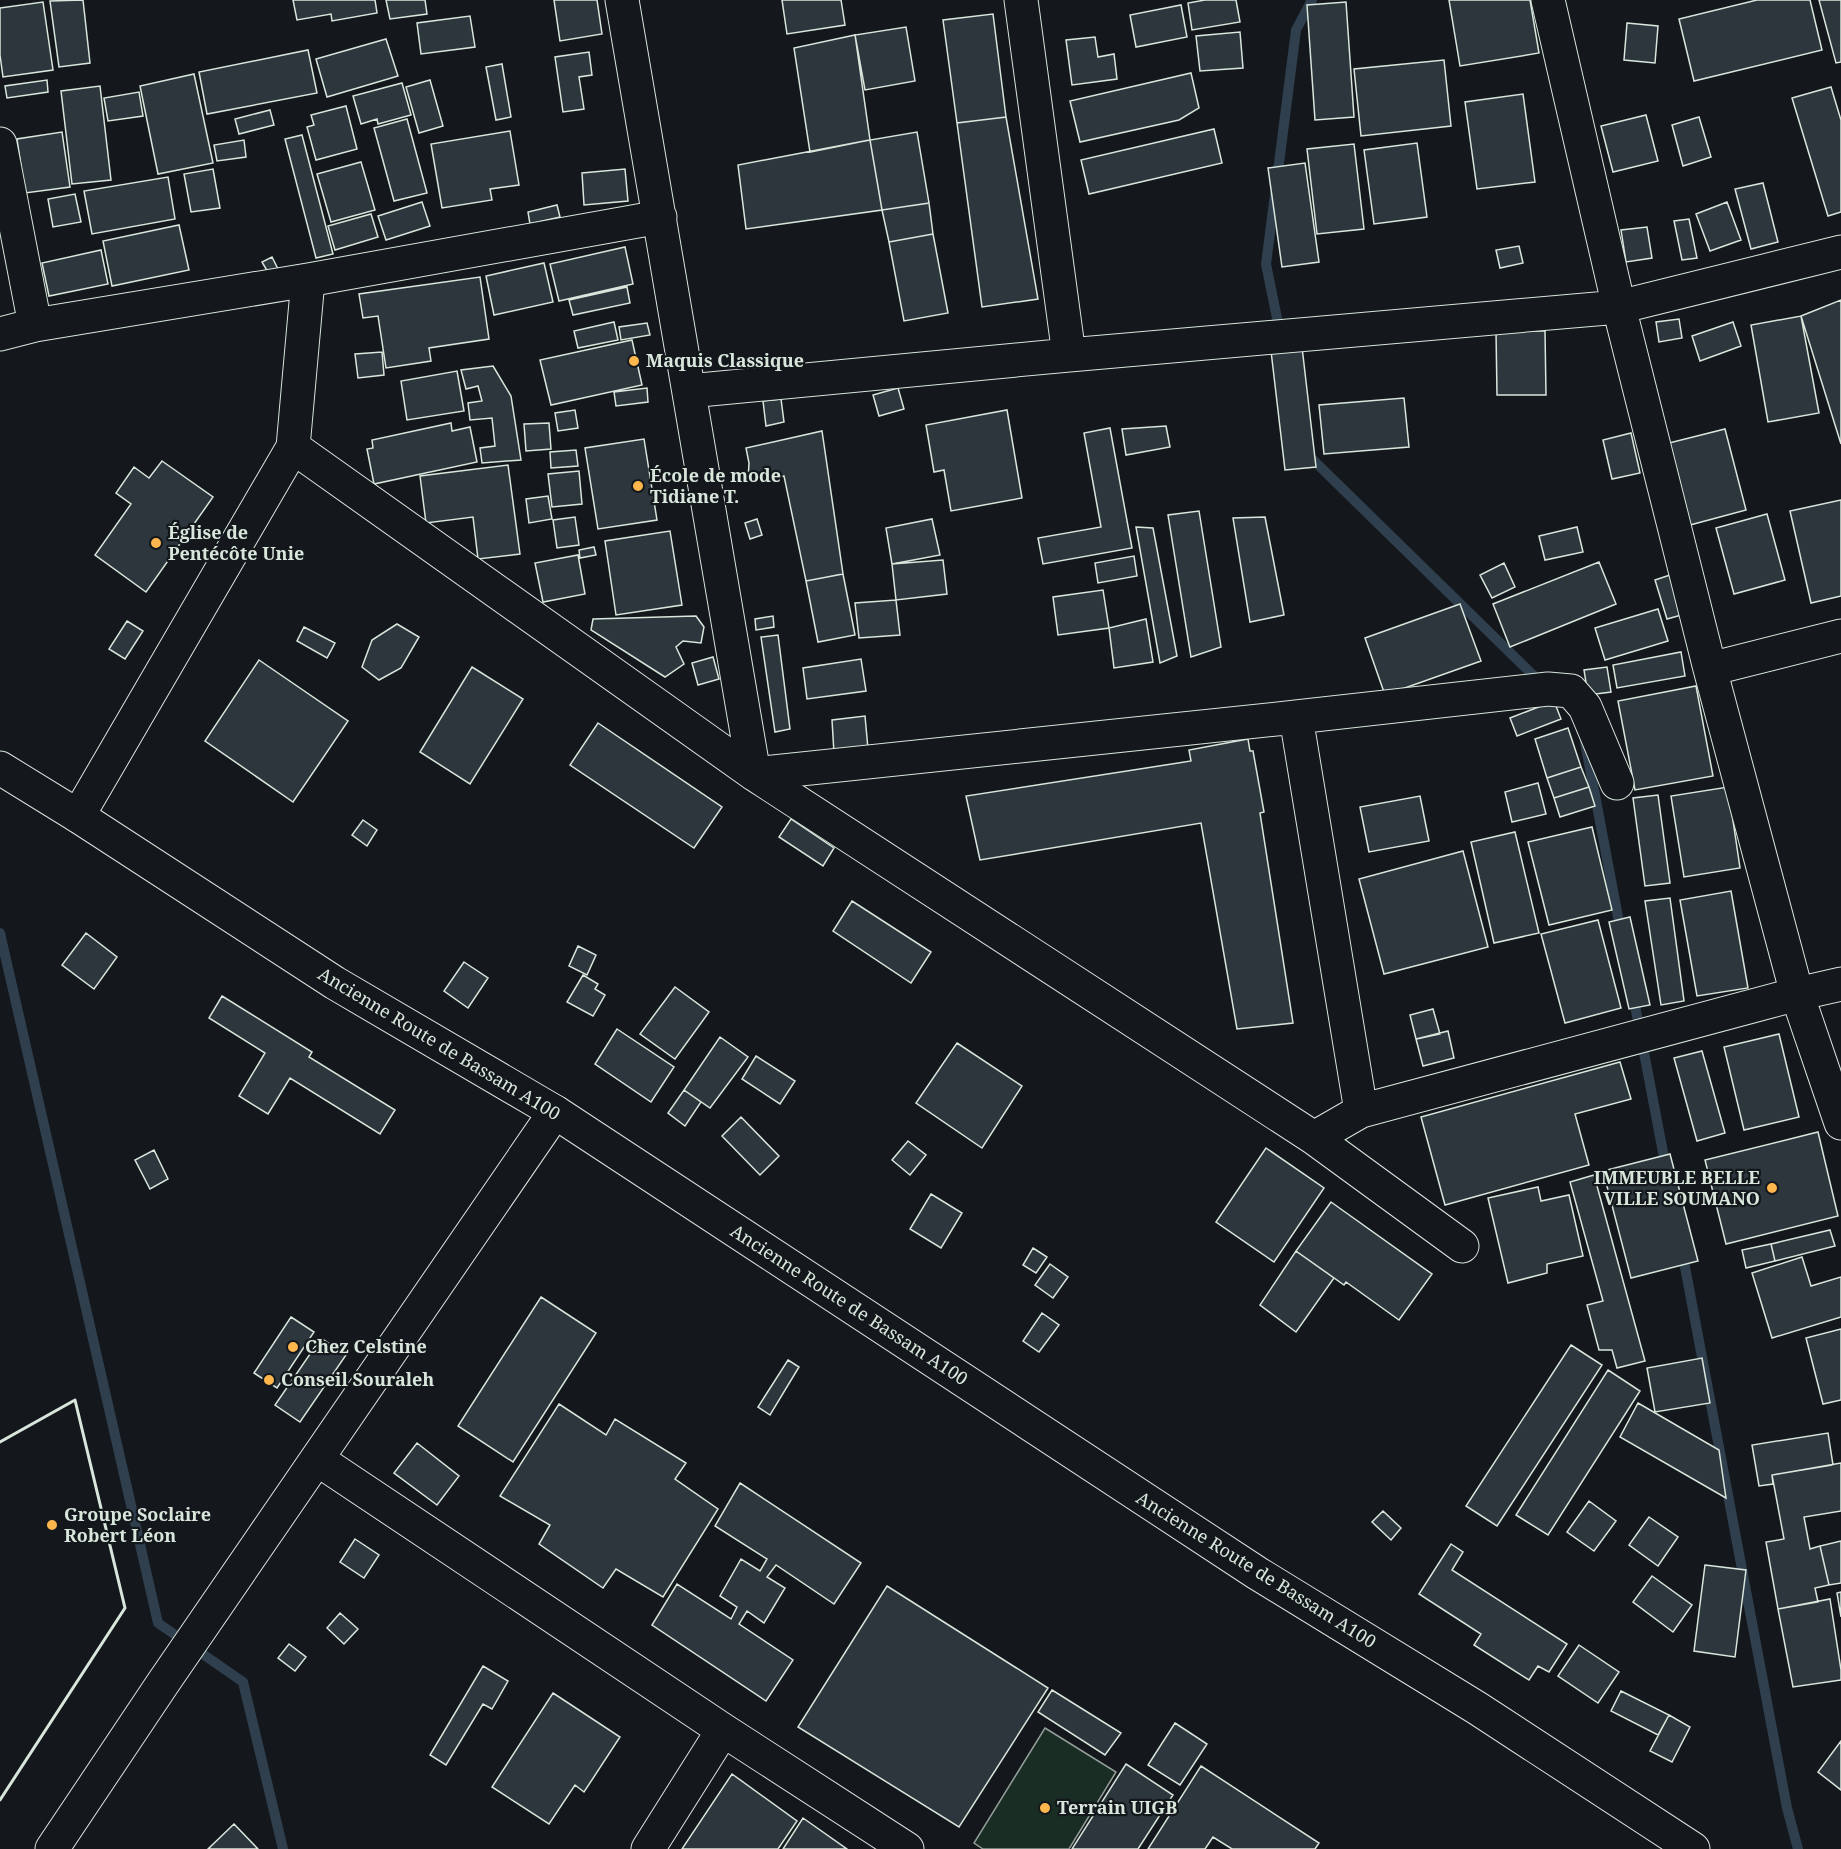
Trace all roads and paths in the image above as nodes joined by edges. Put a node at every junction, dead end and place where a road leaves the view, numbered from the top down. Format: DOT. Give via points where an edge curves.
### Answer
graph roads {
  1 [pos="622,0"];
  2 [pos="1021,0"];
  3 [pos="1548,0"];
  4 [pos="0,144"];
  5 [pos="660,217"];
  6 [pos="1841,252"];
  7 [pos="308,280"];
  8 [pos="1619,307"];
  9 [pos="35,325"];
  10 [pos="0,334"];
  11 [pos="1070,355"];
  12 [pos="689,392"];
  13 [pos="293,447"];
  14 [pos="1841,636"];
  15 [pos="1710,669"];
  16 [pos="1296,717"];
  17 [pos="0,768"];
  18 [pos="754,774"];
  19 [pos="1617,783"];
  20 [pos="78,816"];
  21 [pos="1841,984"];
  22 [pos="1797,994"];
  23 [pos="1361,1111"];
  24 [pos="555,1112"];
  25 [pos="1841,1123"];
  26 [pos="1314,1138"];
  27 [pos="1462,1246"];
  28 [pos="317,1459"];
  29 [pos="723,1730"];
  30 [pos="52,1849"];
  31 [pos="648,1849"];
  32 [pos="907,1849"];
  33 [pos="1693,1849"];
  1 -- 5 [label="street"];
  2 -- 11 [label="street"];
  3 -- 8 [label="street"];
  4 -- 9 [label="street"];
  5 -- 7 [label="street"];
  5 -- 12 [label="street"];
  6 -- 8 [label="street"];
  7 -- 9 [label="street"];
  7 -- 13 [label="street"];
  8 -- 11 [label="street"];
  8 -- 15 [label="street"];
  9 -- 10 [label="street"];
  11 -- 12 [label="street"];
  12 -- 18 [label="street"];
  13 -- 18 [label="street"];
  13 -- 20 [label="street"];
  14 -- 15 [label="street"];
  15 -- 22 [label="street"];
  16 -- 18 [label="street"];
  16 -- 19 [label="street" via="1548,689 1571,691 1585,707"];
  16 -- 23 [label="street"];
  17 -- 20 [label="street, Ancienne Route de Bassam A100"];
  18 -- 26 [label="street"];
  20 -- 24 [label="street, Ancienne Route de Bassam A100" via="335,982"];
  21 -- 22 [label="street"];
  22 -- 23 [label="street"];
  22 -- 25 [label="street"];
  23 -- 26 [label="street"];
  24 -- 28 [label="street"];
  24 -- 33 [label="street, Ancienne Route de Bassam A100" via="1257,1573 1477,1708"];
  26 -- 27 [label="street"];
  28 -- 29 [label="street"];
  28 -- 30 [label="street"];
  29 -- 31 [label="street"];
  29 -- 32 [label="street"];
}
